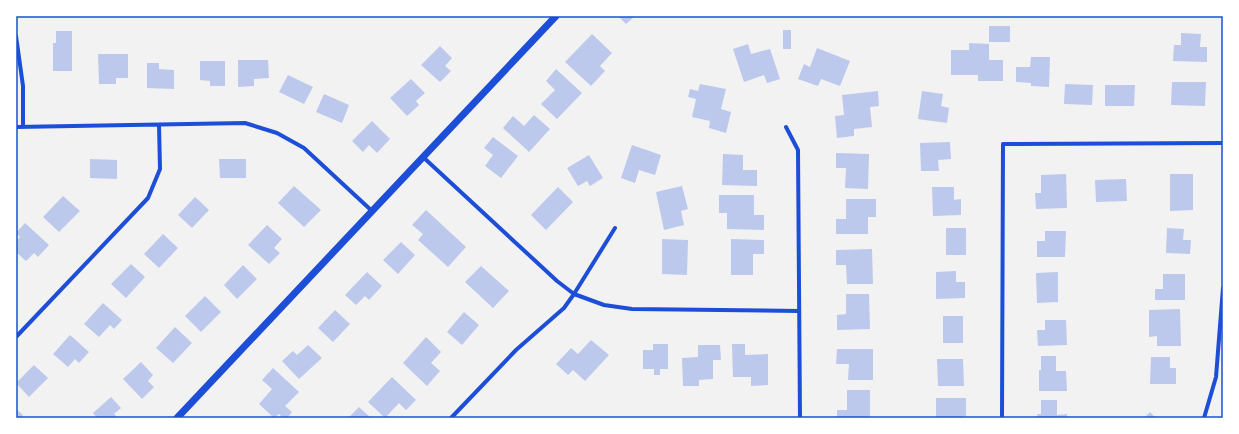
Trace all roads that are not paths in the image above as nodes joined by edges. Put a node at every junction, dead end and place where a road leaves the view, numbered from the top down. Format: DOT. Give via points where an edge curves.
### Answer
graph roads {
  1 [pos="556,16"];
  2 [pos="16,36"];
  3 [pos="158,125"];
  4 [pos="16,127"];
  5 [pos="23,127"];
  6 [pos="786,127"];
  7 [pos="1223,143"];
  8 [pos="423,157"];
  9 [pos="372,211"];
  10 [pos="615,228"];
  11 [pos="1223,288"];
  12 [pos="574,294"];
  13 [pos="799,311"];
  14 [pos="16,337"];
  15 [pos="177,418"];
  16 [pos="451,418"];
  17 [pos="800,418"];
  18 [pos="1002,418"];
  19 [pos="1204,418"];
  1 -- 8 [label="street"];
  2 -- 5 [label="street" via="23,86"];
  3 -- 5 [label="street"];
  3 -- 9 [label="street" via="245,123 277,132 304,148"];
  3 -- 14 [label="street" via="160,169 148,198"];
  4 -- 5 [label="street"];
  6 -- 13 [label="street" via="798,150"];
  7 -- 18 [label="street" via="1003,144"];
  8 -- 9 [label="street"];
  8 -- 12 [label="street"];
  9 -- 15 [label="street"];
  10 -- 12 [label="street"];
  11 -- 19 [label="street" via="1216,378"];
  12 -- 13 [label="street" via="604,305 632,309"];
  12 -- 16 [label="street" via="564,308 516,350"];
  13 -- 17 [label="street"];
}
